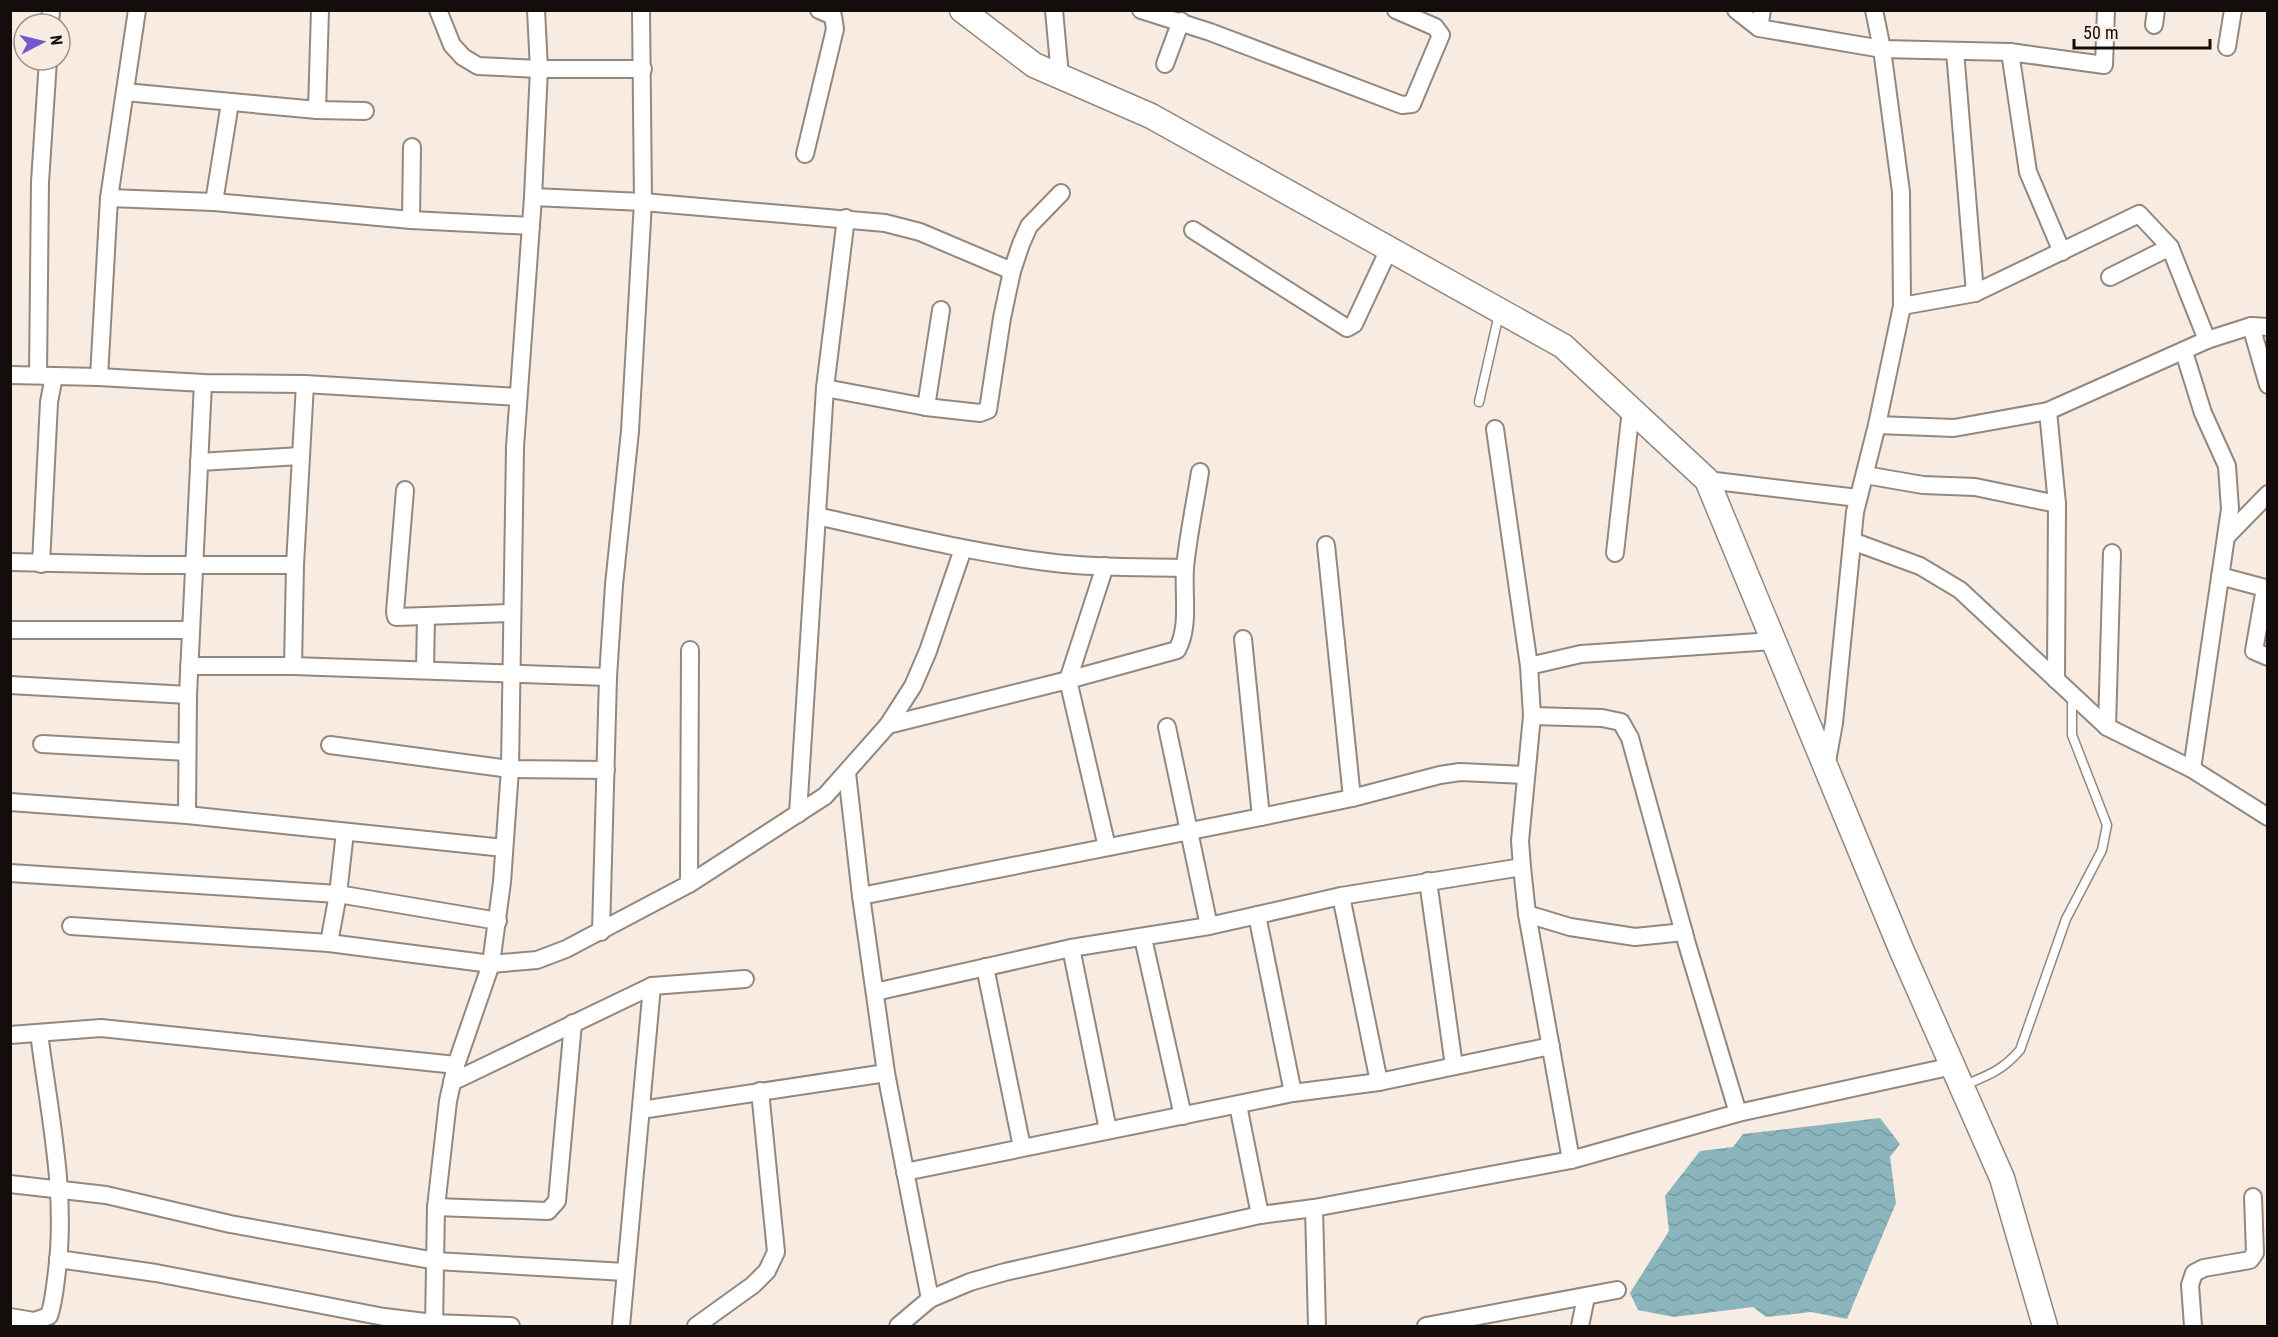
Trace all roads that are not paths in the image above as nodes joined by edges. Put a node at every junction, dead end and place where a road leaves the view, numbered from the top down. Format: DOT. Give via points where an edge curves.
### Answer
graph roads {
  1 [pos="137,10"];
  2 [pos="320,10"];
  3 [pos="438,10"];
  4 [pos="536,10"];
  5 [pos="641,10"];
  6 [pos="819,10"];
  7 [pos="962,10"];
  8 [pos="1054,10"];
  9 [pos="1141,10"];
  10 [pos="1396,10"];
  11 [pos="1736,10"];
  12 [pos="1762,10"];
  13 [pos="1874,10"];
  14 [pos="2106,10"];
  15 [pos="2233,10"];
  16 [pos="1180,21"];
  17 [pos="1759,28"];
  18 [pos="2227,46"];
  19 [pos="1882,49"];
  20 [pos="1955,51"];
  21 [pos="2010,52"];
  22 [pos="1165,64"];
  23 [pos="539,69"];
  24 [pos="643,69"];
  25 [pos="47,72"];
  26 [pos="1060,76"];
  27 [pos="125,92"];
  28 [pos="230,104"];
  29 [pos="317,110"];
  30 [pos="365,111"];
  31 [pos="412,147"];
  32 [pos="805,154"];
  33 [pos="1062,193"];
  34 [pos="533,197"];
  35 [pos="109,198"];
  36 [pos="214,202"];
  37 [pos="643,202"];
  38 [pos="846,218"];
  39 [pos="411,220"];
  40 [pos="531,226"];
  41 [pos="1193,230"];
  42 [pos="2170,248"];
  43 [pos="1389,249"];
  44 [pos="2062,252"];
  45 [pos="1012,271"];
  46 [pos="2110,277"];
  47 [pos="1975,293"];
  48 [pos="1902,306"];
  49 [pos="941,310"];
  50 [pos="1500,310"];
  51 [pos="2250,326"];
  52 [pos="2268,327"];
  53 [pos="2207,340"];
  54 [pos="2184,352"];
  55 [pos="10,375"];
  56 [pos="46,376"];
  57 [pos="99,377"];
  58 [pos="202,383"];
  59 [pos="305,384"];
  60 [pos="2268,385"];
  61 [pos="825,388"];
  62 [pos="518,397"];
  63 [pos="1479,402"];
  64 [pos="926,407"];
  65 [pos="1631,409"];
  66 [pos="2048,411"];
  67 [pos="1877,425"];
  68 [pos="1495,429"];
  69 [pos="300,456"];
  70 [pos="199,462"];
  71 [pos="1200,472"];
  72 [pos="1865,475"];
  73 [pos="1707,480"];
  74 [pos="405,489"];
  75 [pos="2268,494"];
  76 [pos="1858,498"];
  77 [pos="2057,504"];
  78 [pos="817,516"];
  79 [pos="2226,537"];
  80 [pos="1852,541"];
  81 [pos="1326,545"];
  82 [pos="963,549"];
  83 [pos="1616,553"];
  84 [pos="2112,553"];
  85 [pos="10,562"];
  86 [pos="41,564"];
  87 [pos="194,565"];
  88 [pos="295,565"];
  89 [pos="1105,566"];
  90 [pos="1185,568"];
  91 [pos="2220,576"];
  92 [pos="513,613"];
  93 [pos="426,617"];
  94 [pos="10,630"];
  95 [pos="190,630"];
  96 [pos="1243,639"];
  97 [pos="1773,641"];
  98 [pos="690,650"];
  99 [pos="2268,657"];
  100 [pos="189,666"];
  101 [pos="293,666"];
  102 [pos="1529,666"];
  103 [pos="425,669"];
  104 [pos="513,674"];
  105 [pos="608,677"];
  106 [pos="1068,680"];
  107 [pos="2056,680"];
  108 [pos="10,685"];
  109 [pos="188,695"];
  110 [pos="2072,696"];
  111 [pos="1532,716"];
  112 [pos="888,725"];
  113 [pos="1167,727"];
  114 [pos="2107,727"];
  115 [pos="42,744"];
  116 [pos="330,744"];
  117 [pos="187,752"];
  118 [pos="1826,768"];
  119 [pos="510,769"];
  120 [pos="2192,769"];
  121 [pos="606,770"];
  122 [pos="847,773"];
  123 [pos="1525,776"];
  124 [pos="1352,798"];
  125 [pos="10,802"];
  126 [pos="798,814"];
  127 [pos="187,815"];
  128 [pos="1261,817"];
  129 [pos="2268,817"];
  130 [pos="1190,831"];
  131 [pos="345,832"];
  132 [pos="1107,847"];
  133 [pos="504,848"];
  134 [pos="1521,867"];
  135 [pos="10,873"];
  136 [pos="1428,881"];
  137 [pos="689,884"];
  138 [pos="338,894"];
  139 [pos="861,896"];
  140 [pos="1341,896"];
  141 [pos="1527,914"];
  142 [pos="1257,915"];
  143 [pos="498,921"];
  144 [pos="71,926"];
  145 [pos="1209,926"];
  146 [pos="601,932"];
  147 [pos="1143,938"];
  148 [pos="1686,938"];
  149 [pos="329,944"];
  150 [pos="1071,948"];
  151 [pos="491,964"];
  152 [pos="985,967"];
  153 [pos="745,979"];
  154 [pos="652,986"];
  155 [pos="875,992"];
  156 [pos="573,1023"];
  157 [pos="39,1033"];
  158 [pos="10,1035"];
  159 [pos="1551,1046"];
  160 [pos="456,1065"];
  161 [pos="1454,1066"];
  162 [pos="886,1073"];
  163 [pos="1958,1076"];
  164 [pos="452,1082"];
  165 [pos="1379,1082"];
  166 [pos="760,1091"];
  167 [pos="1293,1093"];
  168 [pos="1238,1105"];
  169 [pos="641,1110"];
  170 [pos="1738,1113"];
  171 [pos="1183,1116"];
  172 [pos="1108,1130"];
  173 [pos="1022,1147"];
  174 [pos="1571,1160"];
  175 [pos="905,1172"];
  176 [pos="10,1184"];
  177 [pos="59,1188"];
  178 [pos="2253,1197"];
  179 [pos="436,1207"];
  180 [pos="1314,1208"];
  181 [pos="1260,1215"];
  182 [pos="58,1259"];
  183 [pos="436,1261"];
  184 [pos="625,1272"];
  185 [pos="1617,1290"];
  186 [pos="1586,1297"];
  187 [pos="930,1299"];
  188 [pos="10,1317"];
  189 [pos="434,1325"];
  190 [pos="511,1326"];
  191 [pos="621,1326"];
  192 [pos="696,1326"];
  193 [pos="898,1326"];
  194 [pos="1317,1326"];
  195 [pos="1426,1326"];
  196 [pos="1581,1326"];
  197 [pos="2045,1326"];
  198 [pos="2193,1326"];
  1 -- 27 [label="street"];
  2 -- 29 [label="street"];
  3 -- 23 [label="street" via="452,45 478,66"];
  4 -- 23 [label="street"];
  5 -- 24 [label="street"];
  6 -- 32 [label="street" via="833,16 835,29"];
  7 -- 26 [label="street" via="1034,65"];
  8 -- 26 [label="street"];
  9 -- 16 [label="street"];
  10 -- 16 [label="street" via="1435,27 1441,35 1410,105"];
  11 -- 17 [label="street"];
  12 -- 17 [label="street"];
  13 -- 19 [label="street"];
  14 -- 21 [label="street" via="2104,65"];
  15 -- 18 [label="street"];
  16 -- 22 [label="street"];
  17 -- 19 [label="street"];
  19 -- 20 [label="street"];
  19 -- 48 [label="street" via="1901,192"];
  20 -- 21 [label="street"];
  20 -- 47 [label="street"];
  21 -- 44 [label="street" via="2028,172"];
  23 -- 24 [label="street"];
  23 -- 34 [label="street"];
  24 -- 37 [label="street"];
  25 -- 56 [label="street" via="40,182"];
  26 -- 43 [label="street" via="1151,116"];
  27 -- 28 [label="street"];
  27 -- 35 [label="street"];
  28 -- 29 [label="street"];
  28 -- 36 [label="street"];
  29 -- 30 [label="street"];
  31 -- 39 [label="street"];
  33 -- 45 [label="street" via="1029,226"];
  34 -- 37 [label="street"];
  34 -- 40 [label="street"];
  35 -- 36 [label="street"];
  35 -- 57 [label="street"];
  36 -- 39 [label="street"];
  37 -- 38 [label="street"];
  37 -- 105 [label="street" via="630,431"];
  38 -- 45 [label="street" via="905,227"];
  38 -- 61 [label="street"];
  39 -- 40 [label="street"];
  40 -- 62 [label="street"];
  41 -- 43 [label="street" via="1347,328 1354,324"];
  42 -- 44 [label="street" via="2139,214"];
  42 -- 46 [label="street"];
  42 -- 53 [label="street"];
  43 -- 50 [label="street"];
  44 -- 47 [label="street"];
  45 -- 64 [label="street" via="988,410 980,413"];
  47 -- 48 [label="street"];
  48 -- 67 [label="street"];
  49 -- 64 [label="street"];
  50 -- 63 [label="lane"];
  50 -- 65 [label="street" via="1563,346"];
  51 -- 52 [label="street"];
  51 -- 53 [label="street"];
  51 -- 60 [label="street"];
  53 -- 54 [label="street"];
  54 -- 66 [label="street"];
  54 -- 79 [label="street" via="2204,414 2227,466 2230,509"];
  55 -- 56 [label="street"];
  56 -- 57 [label="street"];
  56 -- 86 [label="street" via="49,402"];
  57 -- 58 [label="street"];
  58 -- 59 [label="street"];
  58 -- 70 [label="street"];
  59 -- 62 [label="street"];
  59 -- 69 [label="street"];
  61 -- 64 [label="street"];
  61 -- 78 [label="street"];
  62 -- 92 [label="street"];
  65 -- 73 [label="street"];
  65 -- 83 [label="street"];
  66 -- 67 [label="street" via="1954,428"];
  66 -- 77 [label="street"];
  67 -- 72 [label="street"];
  68 -- 102 [label="street"];
  69 -- 70 [label="street"];
  69 -- 88 [label="street"];
  70 -- 87 [label="street"];
  71 -- 90 [label="street"];
  72 -- 76 [label="street"];
  72 -- 77 [label="street" via="1923,485 1975,487"];
  73 -- 76 [label="street"];
  73 -- 97 [label="street"];
  74 -- 93 [label="street" via="395,615"];
  75 -- 79 [label="street"];
  76 -- 80 [label="street"];
  77 -- 107 [label="street"];
  78 -- 82 [label="street"];
  78 -- 126 [label="street"];
  79 -- 91 [label="street"];
  80 -- 107 [label="street" via="1920,566 1960,590"];
  80 -- 118 [label="street"];
  81 -- 124 [label="street"];
  82 -- 89 [label="street"];
  82 -- 112 [label="street" via="928,651 913,686"];
  84 -- 114 [label="street"];
  85 -- 86 [label="street"];
  86 -- 87 [label="street"];
  87 -- 88 [label="street"];
  87 -- 95 [label="street"];
  88 -- 101 [label="street"];
  89 -- 90 [label="street"];
  89 -- 106 [label="street"];
  90 -- 106 [label="street" via="1183,630 1177,650"];
  91 -- 99 [label="street" via="2265,588 2254,651"];
  91 -- 120 [label="street"];
  92 -- 93 [label="street"];
  92 -- 104 [label="street"];
  93 -- 103 [label="street"];
  94 -- 95 [label="street"];
  95 -- 100 [label="street"];
  96 -- 128 [label="street"];
  97 -- 102 [label="street" via="1581,654"];
  97 -- 118 [label="street"];
  98 -- 137 [label="street"];
  100 -- 101 [label="street"];
  100 -- 109 [label="street"];
  101 -- 103 [label="street"];
  102 -- 111 [label="street"];
  103 -- 104 [label="street"];
  104 -- 105 [label="street"];
  104 -- 119 [label="street"];
  105 -- 121 [label="street"];
  106 -- 112 [label="street"];
  106 -- 132 [label="street"];
  107 -- 110 [label="street"];
  108 -- 109 [label="street"];
  109 -- 117 [label="street"];
  110 -- 114 [label="street"];
  110 -- 163 [label="lane" via="2072,735 2107,825 2102,850 2066,919 2020,1050 1995,1073"];
  111 -- 123 [label="street"];
  111 -- 148 [label="street" via="1621,722 1630,738"];
  112 -- 122 [label="street"];
  113 -- 130 [label="street"];
  114 -- 120 [label="street"];
  115 -- 117 [label="street"];
  116 -- 119 [label="street"];
  117 -- 127 [label="street"];
  118 -- 163 [label="street"];
  119 -- 121 [label="street"];
  119 -- 133 [label="street"];
  120 -- 129 [label="street"];
  121 -- 146 [label="street"];
  122 -- 126 [label="street" via="825,796"];
  122 -- 139 [label="street"];
  123 -- 124 [label="street" via="1460,772"];
  123 -- 134 [label="street"];
  124 -- 128 [label="street"];
  125 -- 127 [label="street"];
  126 -- 137 [label="street"];
  127 -- 131 [label="street"];
  128 -- 130 [label="street"];
  130 -- 132 [label="street"];
  130 -- 145 [label="street"];
  131 -- 133 [label="street"];
  131 -- 138 [label="street"];
  132 -- 139 [label="street"];
  133 -- 143 [label="street"];
  134 -- 136 [label="street"];
  134 -- 141 [label="street"];
  135 -- 138 [label="street"];
  136 -- 140 [label="street"];
  136 -- 161 [label="street"];
  137 -- 146 [label="street"];
  138 -- 143 [label="street"];
  138 -- 149 [label="street"];
  139 -- 155 [label="street"];
  140 -- 142 [label="street"];
  140 -- 165 [label="street"];
  141 -- 148 [label="street" via="1570,927 1635,937"];
  141 -- 159 [label="street"];
  142 -- 145 [label="street"];
  142 -- 167 [label="street"];
  143 -- 151 [label="street"];
  144 -- 149 [label="street"];
  145 -- 147 [label="street"];
  146 -- 151 [label="street" via="537,960"];
  147 -- 150 [label="street"];
  147 -- 171 [label="street"];
  148 -- 170 [label="street"];
  149 -- 151 [label="street"];
  150 -- 152 [label="street"];
  150 -- 172 [label="street"];
  151 -- 160 [label="street"];
  152 -- 155 [label="street"];
  152 -- 173 [label="street"];
  153 -- 154 [label="street"];
  154 -- 156 [label="street"];
  154 -- 169 [label="street"];
  155 -- 162 [label="street"];
  156 -- 164 [label="street"];
  156 -- 179 [label="street" via="557,1201 548,1211"];
  157 -- 158 [label="street"];
  157 -- 160 [label="street" via="119,1029"];
  157 -- 177 [label="street"];
  159 -- 161 [label="street"];
  159 -- 174 [label="street"];
  160 -- 164 [label="street"];
  161 -- 165 [label="street"];
  162 -- 166 [label="street"];
  162 -- 175 [label="street"];
  163 -- 170 [label="street"];
  163 -- 197 [label="street" via="2002,1178"];
  164 -- 179 [label="street"];
  165 -- 167 [label="street"];
  166 -- 169 [label="street"];
  166 -- 192 [label="street" via="776,1252 767,1271 753,1285"];
  167 -- 168 [label="street"];
  168 -- 171 [label="street"];
  168 -- 181 [label="street"];
  169 -- 184 [label="street"];
  170 -- 174 [label="street"];
  171 -- 172 [label="street"];
  172 -- 173 [label="street"];
  173 -- 175 [label="street"];
  174 -- 180 [label="street"];
  175 -- 187 [label="street"];
  176 -- 177 [label="street"];
  177 -- 182 [label="street"];
  177 -- 183 [label="street"];
  178 -- 198 [label="street" via="2255,1252 2250,1260 2194,1273 2190,1285"];
  179 -- 183 [label="street"];
  180 -- 181 [label="street"];
  180 -- 194 [label="street"];
  181 -- 187 [label="street" via="1005,1272"];
  182 -- 188 [label="street" via="49,1316 34,1321"];
  182 -- 189 [label="street" via="156,1273"];
  183 -- 184 [label="street"];
  183 -- 189 [label="street"];
  184 -- 191 [label="street"];
  185 -- 186 [label="street"];
  186 -- 195 [label="street"];
  186 -- 196 [label="street"];
  187 -- 193 [label="street"];
  189 -- 190 [label="street"];
}
